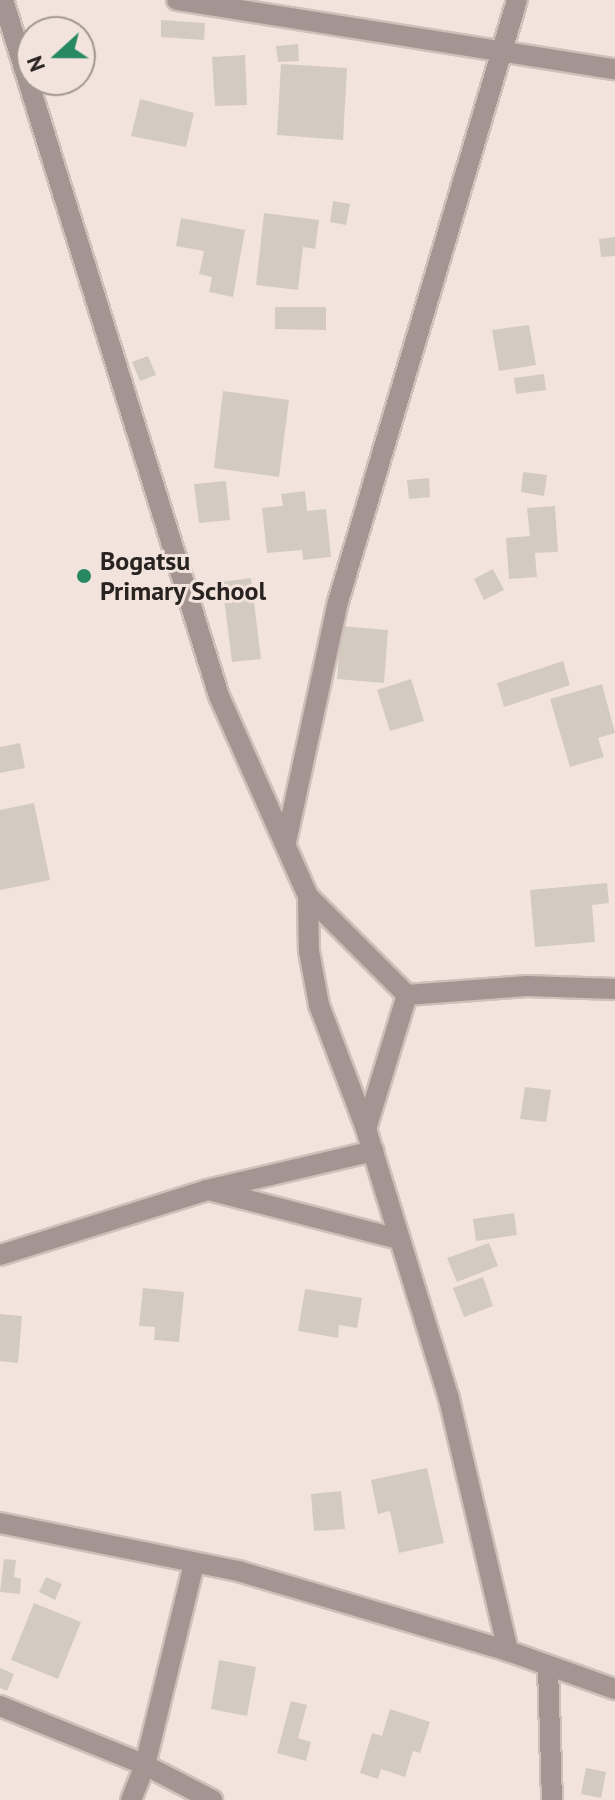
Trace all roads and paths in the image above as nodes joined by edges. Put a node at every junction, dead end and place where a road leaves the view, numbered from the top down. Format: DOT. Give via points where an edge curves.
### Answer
graph roads {
  1 [pos="3,0"];
  2 [pos="177,0"];
  3 [pos="517,0"];
  4 [pos="503,50"];
  5 [pos="615,69"];
  6 [pos="286,842"];
  7 [pos="308,896"];
  8 [pos="615,989"];
  9 [pos="407,995"];
  10 [pos="366,1129"];
  11 [pos="373,1151"];
  12 [pos="207,1190"];
  13 [pos="399,1239"];
  14 [pos="0,1255"];
  15 [pos="0,1523"];
  16 [pos="194,1564"];
  17 [pos="508,1651"];
  18 [pos="548,1667"];
  19 [pos="615,1689"];
  20 [pos="0,1706"];
  21 [pos="145,1765"];
  22 [pos="131,1800"];
  23 [pos="212,1800"];
  24 [pos="552,1800"];
  1 -- 6 [label="street" via="219,696"];
  2 -- 4 [label="street"];
  3 -- 4 [label="street"];
  4 -- 5 [label="street"];
  4 -- 6 [label="street" via="338,602"];
  6 -- 7 [label="street"];
  7 -- 9 [label="street"];
  7 -- 10 [label="street" via="309,951 319,1005"];
  8 -- 9 [label="street" via="527,986"];
  9 -- 10 [label="street"];
  10 -- 11 [label="street"];
  11 -- 12 [label="street"];
  11 -- 13 [label="street"];
  12 -- 13 [label="street"];
  12 -- 14 [label="street"];
  13 -- 17 [label="street" via="449,1399"];
  15 -- 16 [label="street"];
  16 -- 17 [label="street" via="238,1571"];
  16 -- 21 [label="street"];
  17 -- 18 [label="street"];
  18 -- 19 [label="street"];
  18 -- 24 [label="street"];
  20 -- 21 [label="street"];
  21 -- 22 [label="street"];
  21 -- 23 [label="street"];
}
